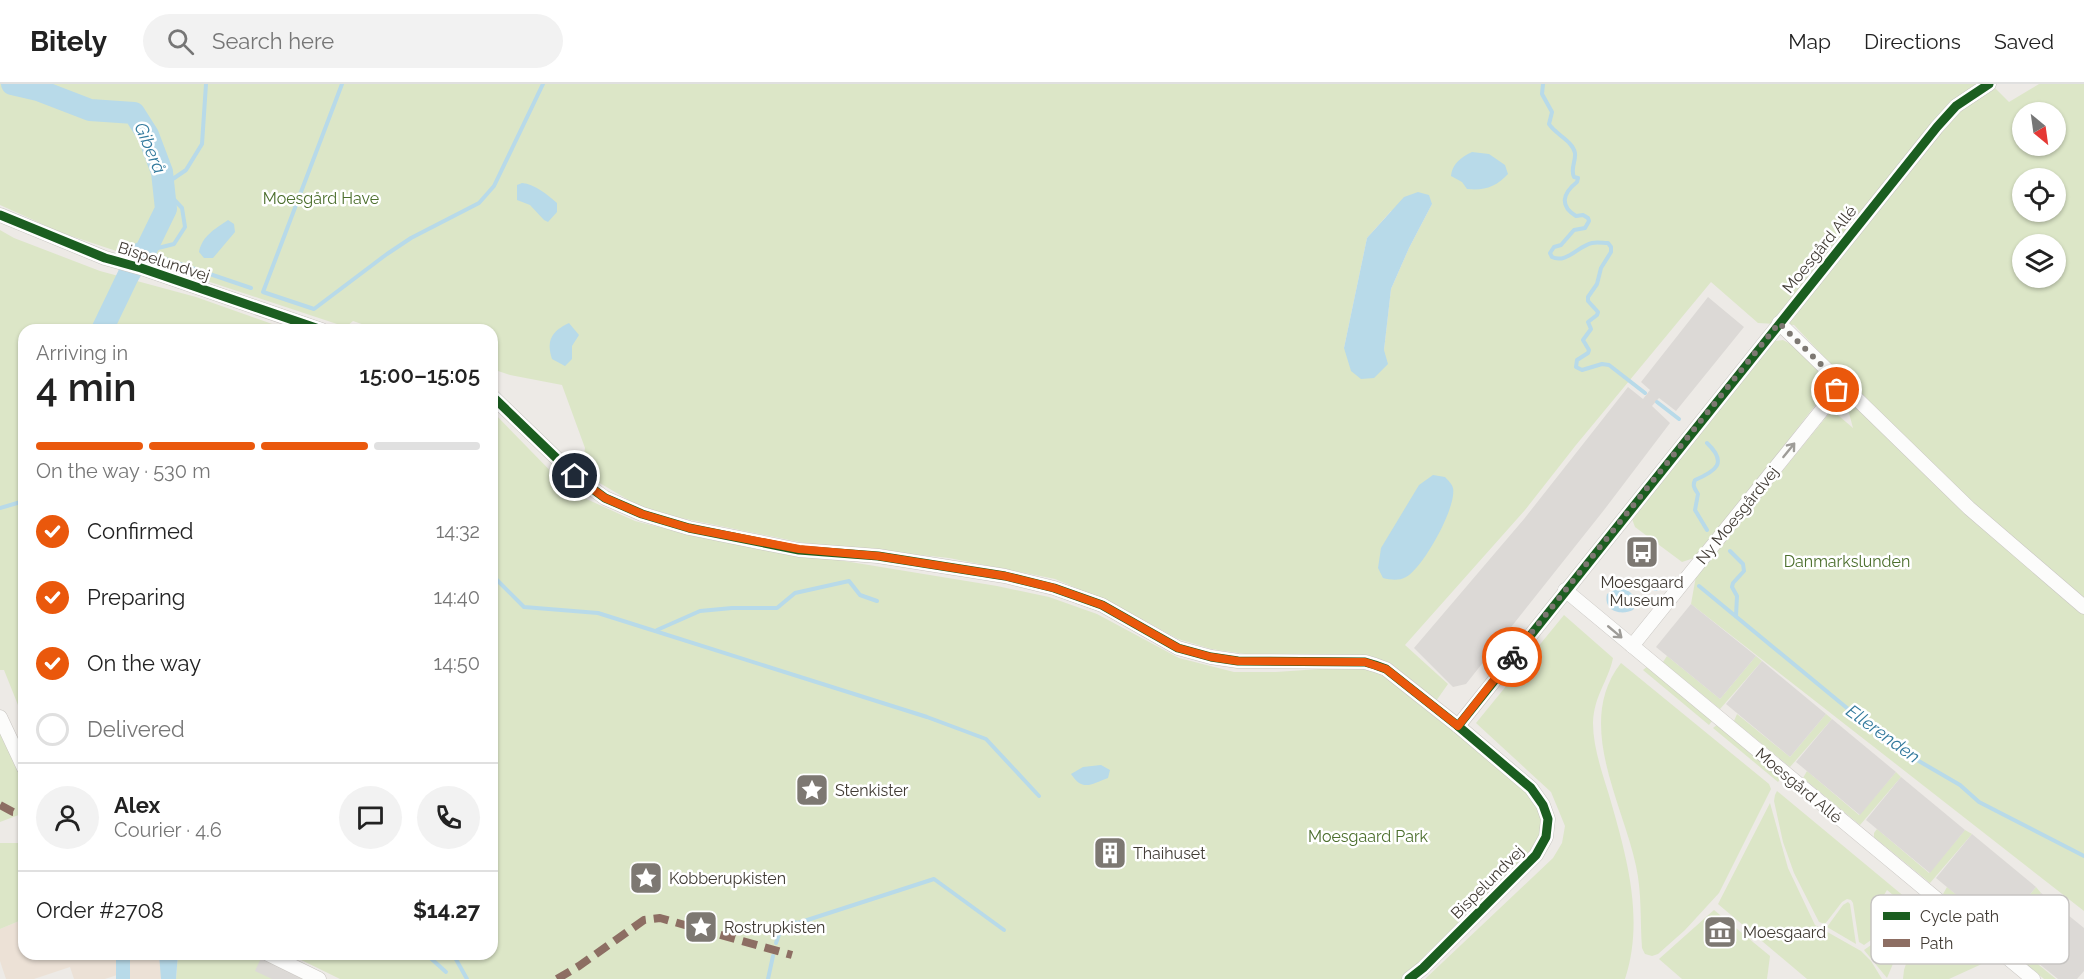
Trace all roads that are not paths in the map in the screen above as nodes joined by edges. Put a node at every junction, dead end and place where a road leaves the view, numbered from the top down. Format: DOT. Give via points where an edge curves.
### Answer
graph roads {
  1 [pos="1989,84"];
  2 [pos="0,215"];
  3 [pos="1779,323"];
  4 [pos="304,324"];
  5 [pos="1842,385"];
  6 [pos="498,400"];
  7 [pos="1565,591"];
  8 [pos="2084,607"];
  9 [pos="1632,646"];
  10 [pos="0,717"];
  11 [pos="1458,726"];
  12 [pos="18,755"];
  13 [pos="1932,895"];
  14 [pos="280,960"];
  15 [pos="2015,964"];
  16 [pos="319,979"];
  17 [pos="1409,979"];
  18 [pos="2033,979"];
  1 -- 3 [label="street, Moesgård Allé" via="1956,106 1937,127"];
  2 -- 4 [label="street, Bispelundvej" via="105,258"];
  3 -- 5 [label="street"];
  3 -- 7 [label="street, Moesgård Allé"];
  5 -- 8 [label="street" via="1969,508"];
  9 -- 5 [label="street, Ny Moesgårdvej, one-way"];
  6 -- 11 [label="street, Bispelundvej" via="575,476 605,498 642,514 689,528 799,549 878,556 1005,576 1054,588 1102,605 1178,648 1211,657 1238,661 1365,662 1386,669"];
  7 -- 9 [label="street, Moesgård Allé, one-way"];
  7 -- 11 [label="street, Moesgård Allé"];
  9 -- 13 [label="street, Moesgård Allé"];
  10 -- 12 [label="street"];
  11 -- 17 [label="street, Bispelundvej" via="1531,788 1548,819 1546,837 1536,855"];
  14 -- 16 [label="street"];
  15 -- 18 [label="street, Moesgård Allé"];
}
